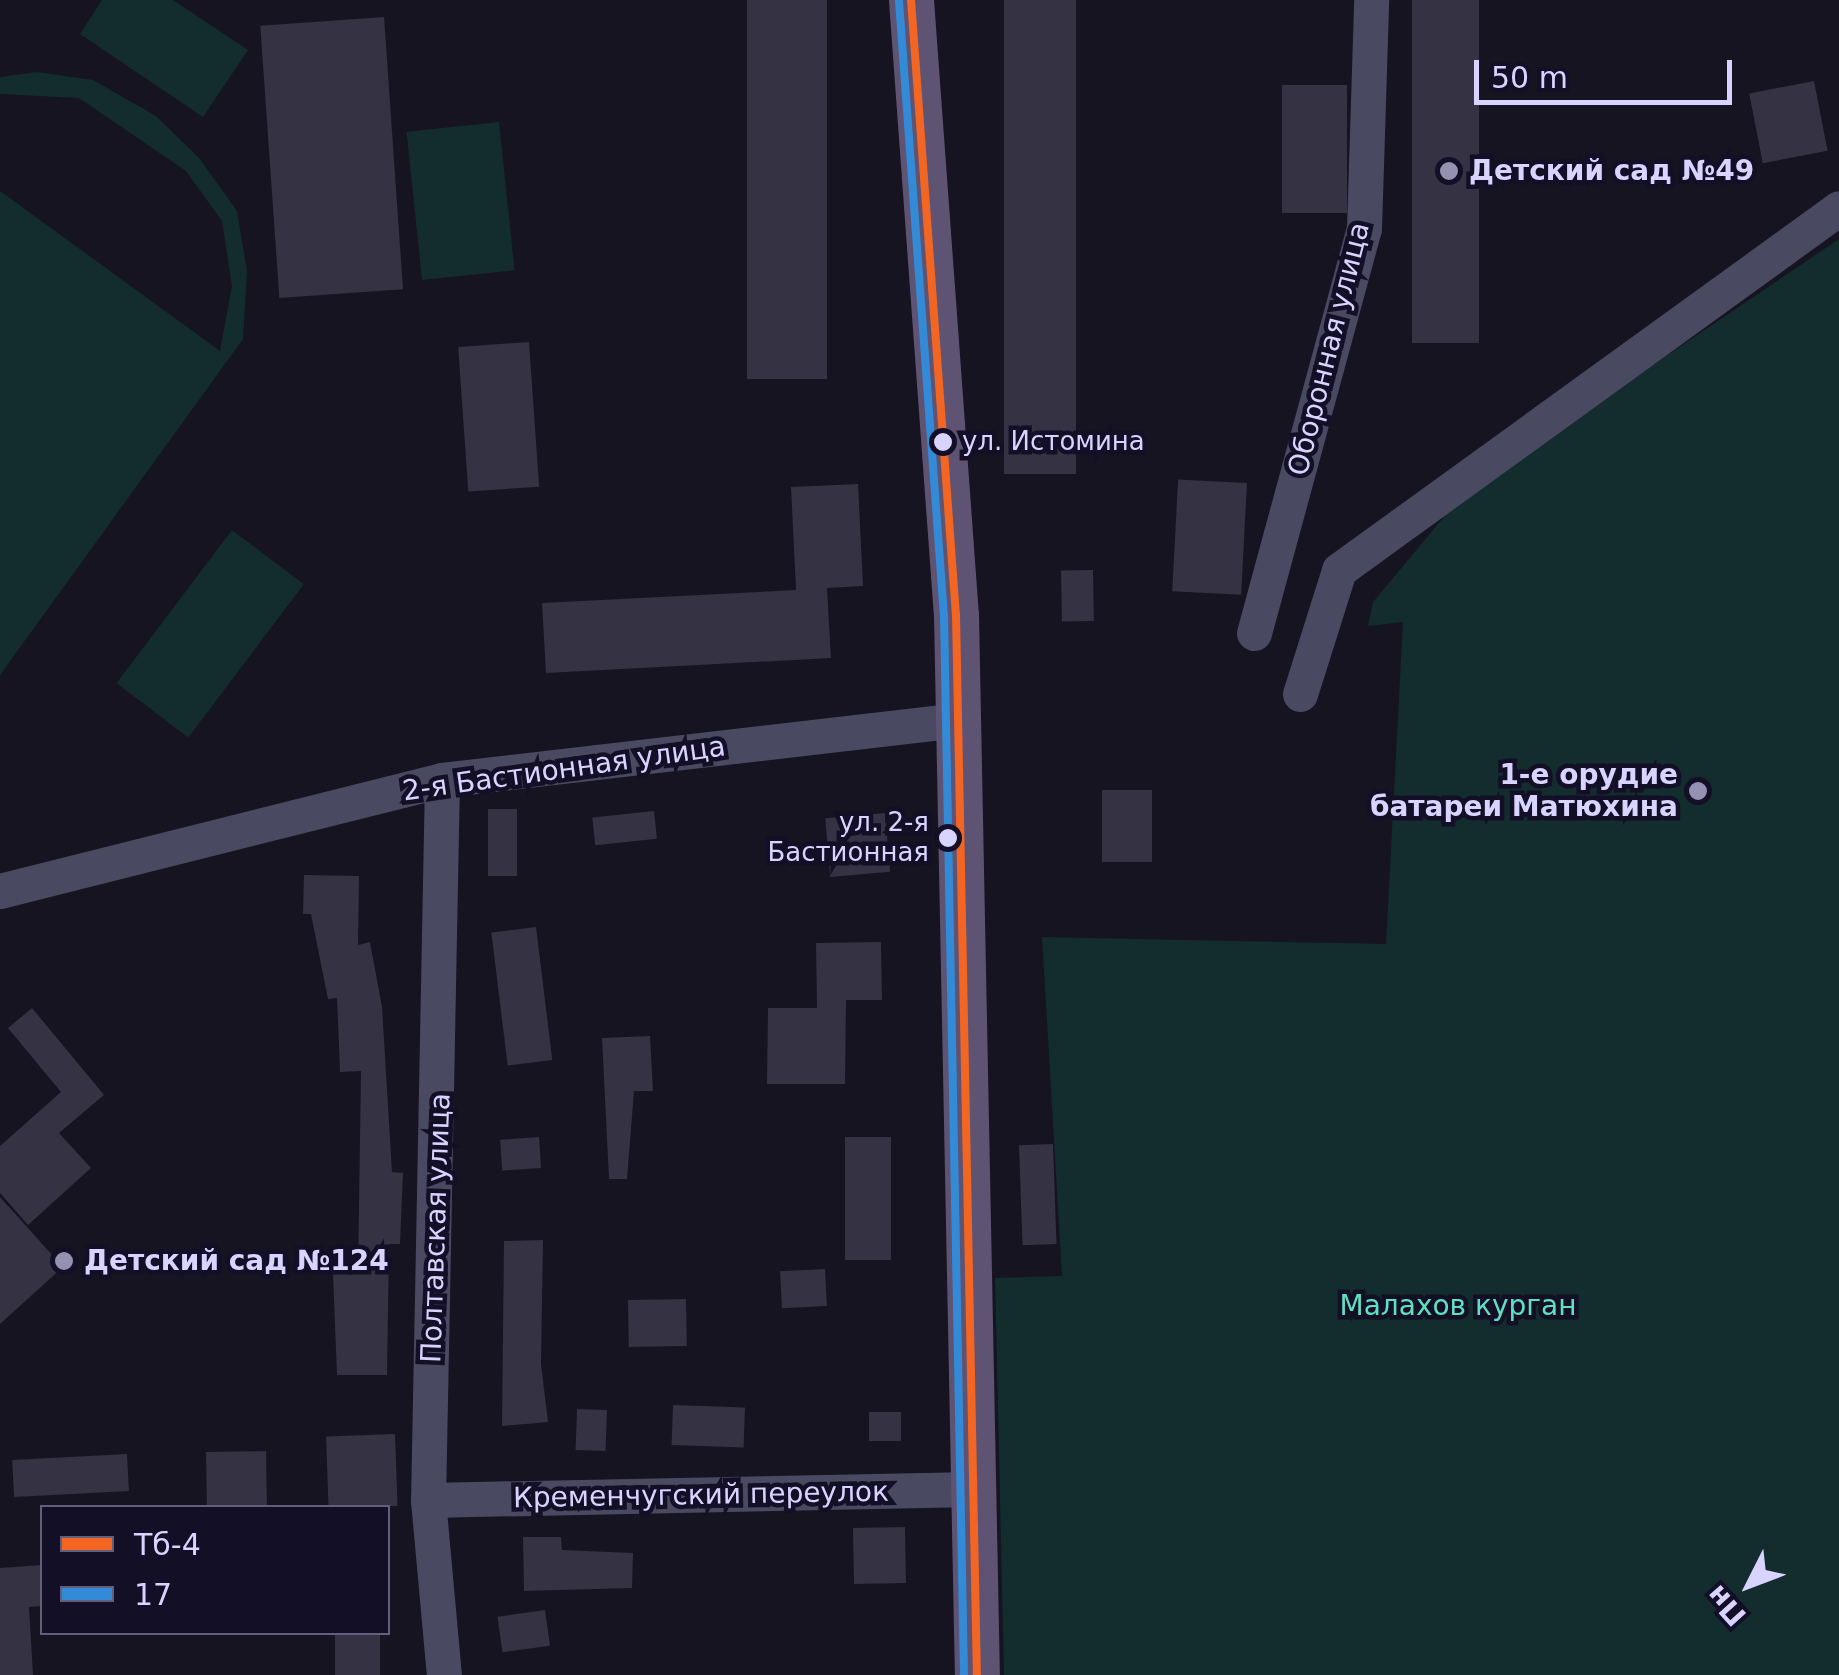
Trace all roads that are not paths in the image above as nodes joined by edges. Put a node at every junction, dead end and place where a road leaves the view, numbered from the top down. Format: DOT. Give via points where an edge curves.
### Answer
graph roads {
  1 [pos="912,0"];
  2 [pos="1371,0"];
  3 [pos="1839,208"];
  4 [pos="1254,633"];
  5 [pos="1300,694"];
  6 [pos="958,720"];
  7 [pos="442,780"];
  8 [pos="0,892"];
  9 [pos="974,1489"];
  10 [pos="428,1500"];
  11 [pos="444,1675"];
  12 [pos="977,1675"];
  1 -- 6 [label="main road"];
  2 -- 4 [label="street, Оборонная улица" via="1364,228"];
  3 -- 5 [label="street" via="1339,570"];
  6 -- 7 [label="street, 2-я Бастионная улица"];
  6 -- 9 [label="main road"];
  7 -- 8 [label="street, 2-я Бастионная улица"];
  7 -- 10 [label="street, Полтавская улица"];
  9 -- 10 [label="street, Кременчугский переулок"];
  9 -- 12 [label="main road"];
  10 -- 11 [label="street, Полтавская улица"];
}
